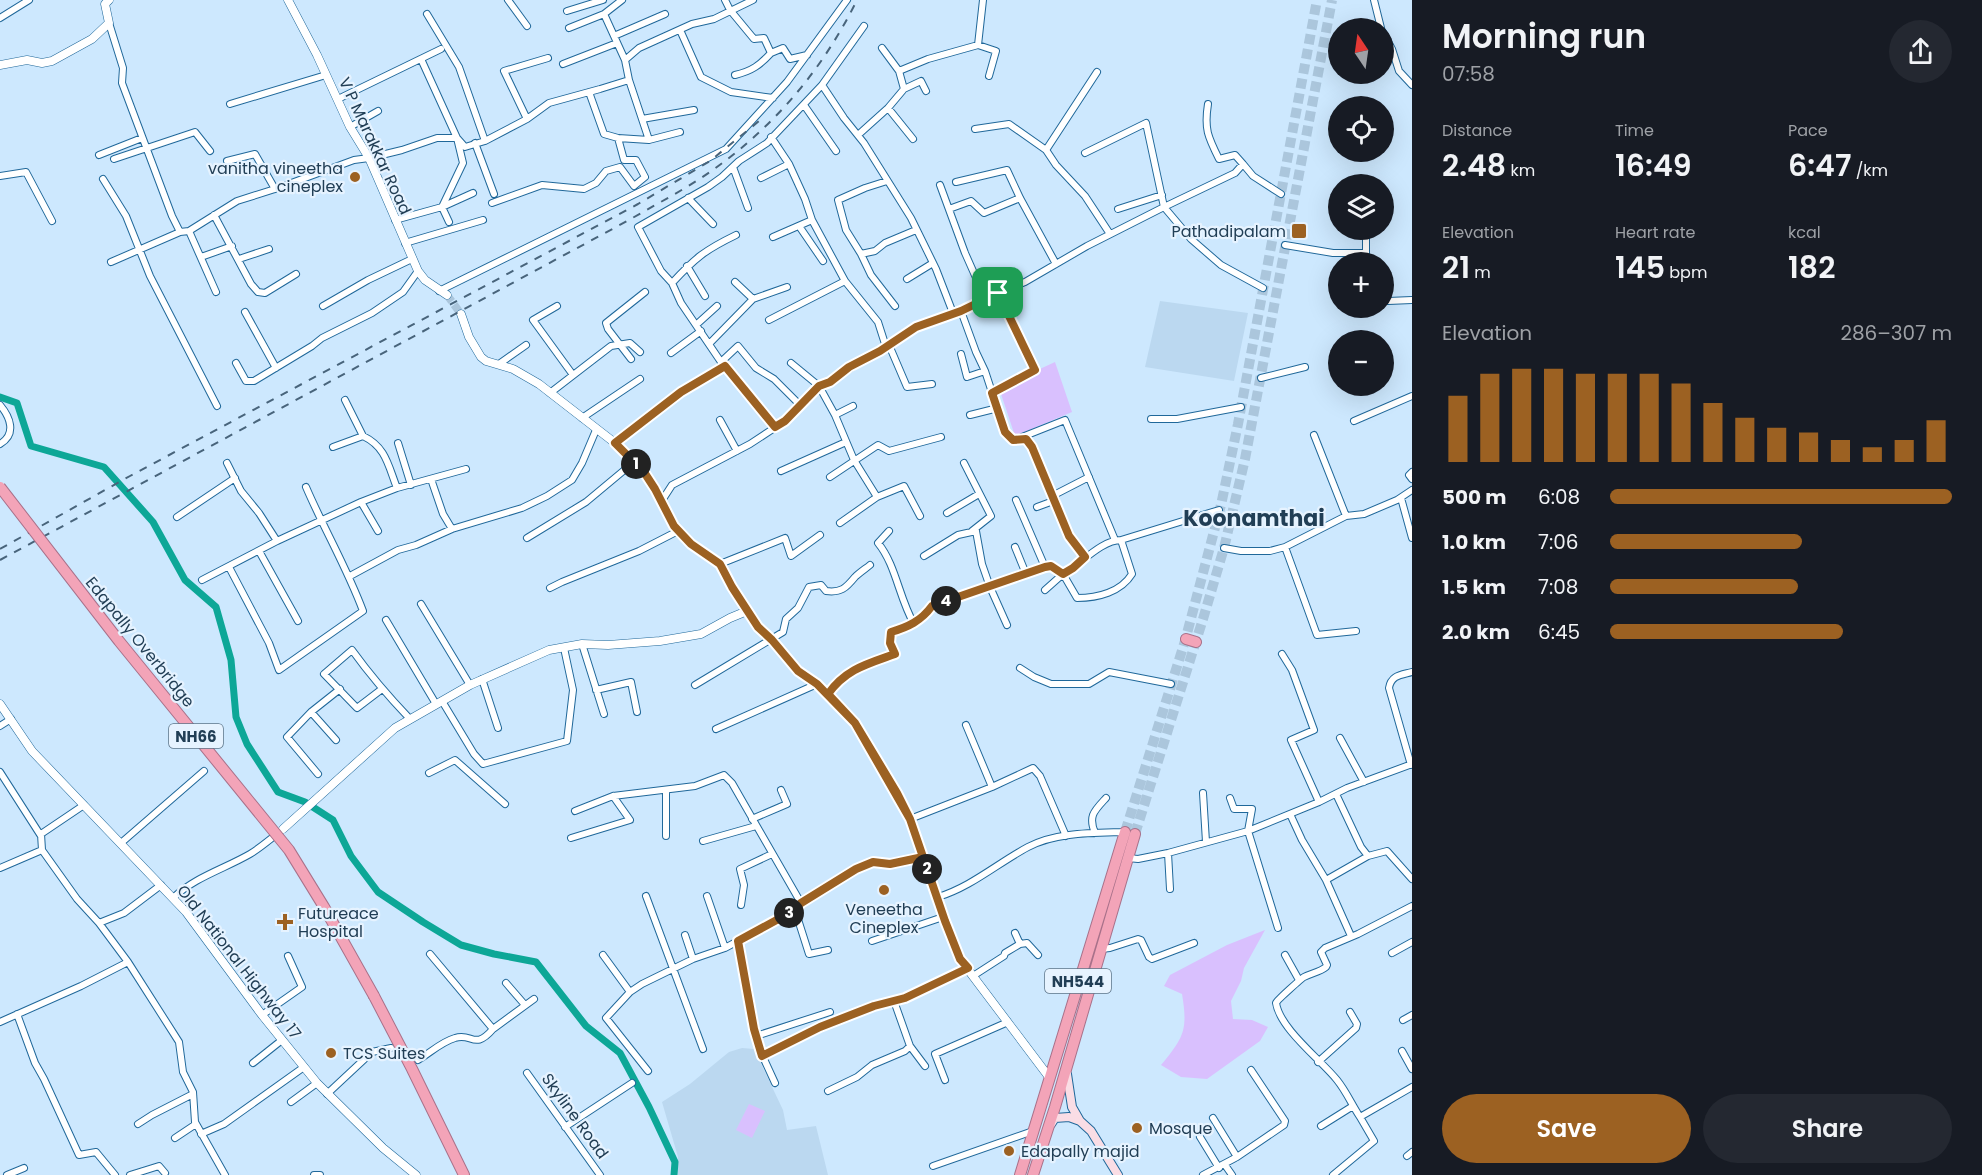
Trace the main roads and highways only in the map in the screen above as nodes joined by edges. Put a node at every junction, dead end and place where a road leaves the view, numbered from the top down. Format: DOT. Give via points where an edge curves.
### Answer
graph roads {
  1 [pos="0,487"];
  2 [pos="1069,1055"];
  3 [pos="1080,1121"];
  4 [pos="1049,1126"];
  5 [pos="464,1175"];
  6 [pos="1020,1175"];
  7 [pos="1033,1175"];
  8 [pos="1118,1175"];
  1 -- 5 [label="highway, Edapally Overbridge / NH66, bridge" via="289,850 374,996"];
  2 -- 3 [label="main road" via="1066,1068 1070,1098"];
  2 -- 4 [label="highway, NH544"];
  2 -- 6 [label="highway, NH544" via="1128,858 1130,833"];
  3 -- 4 [label="main road" via="1055,1118"];
  3 -- 8 [label="main road" via="1091,1131"];
  4 -- 7 [label="highway, NH544"];
}
